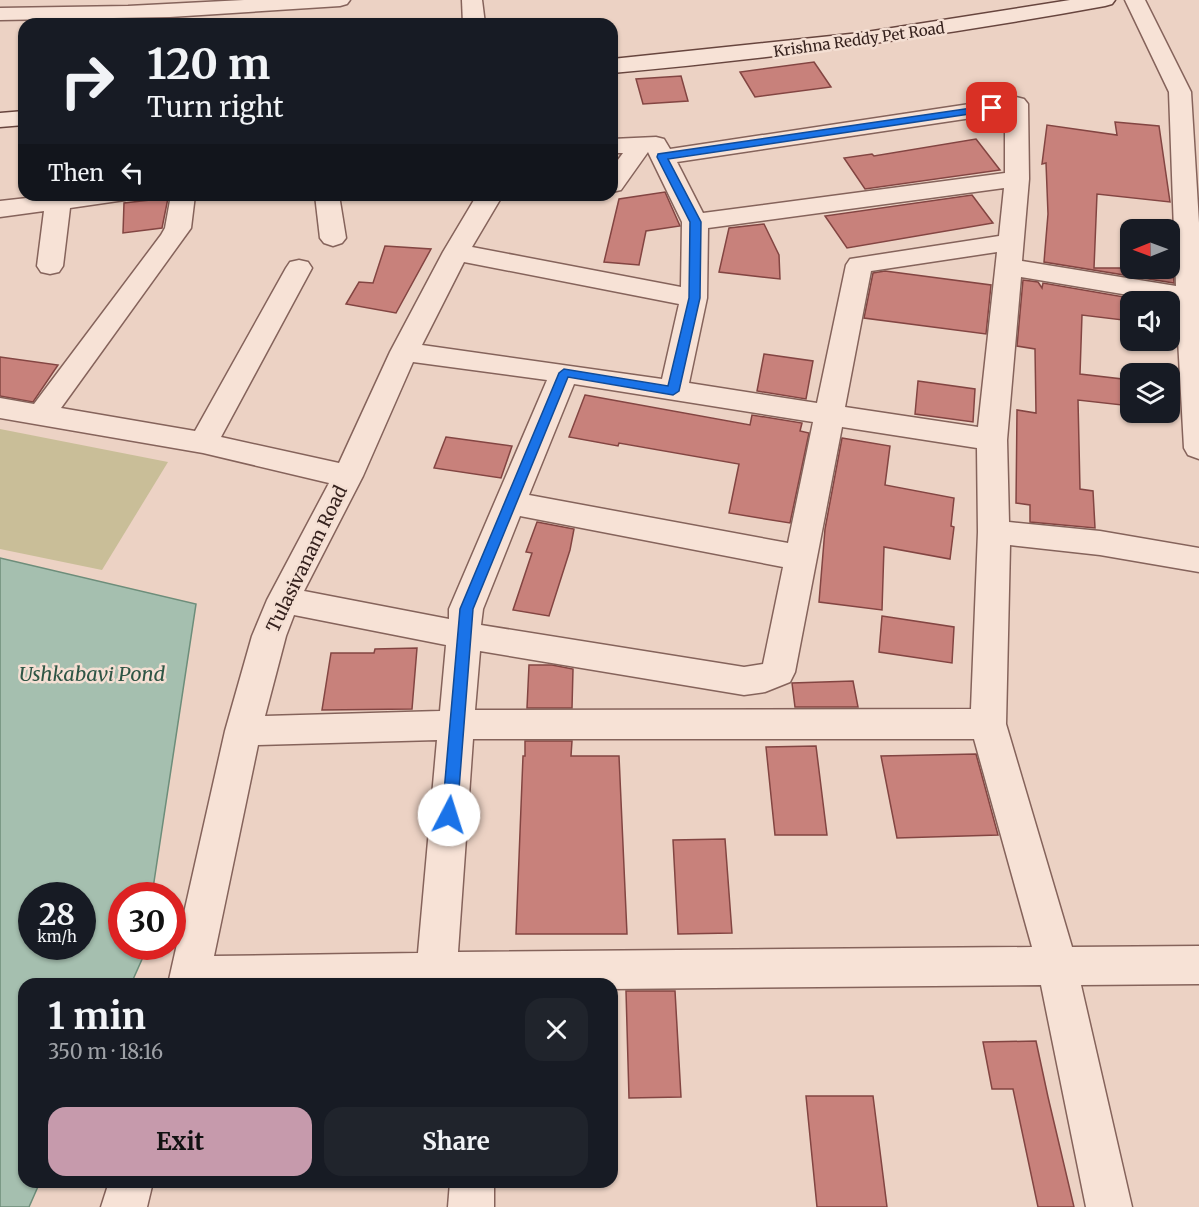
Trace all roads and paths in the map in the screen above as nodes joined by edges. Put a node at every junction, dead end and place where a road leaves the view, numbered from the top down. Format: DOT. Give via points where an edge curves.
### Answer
graph roads {
  1 [pos="340,0"];
  2 [pos="472,0"];
  3 [pos="1000,0"];
  4 [pos="1105,0"];
  5 [pos="1135,0"];
  6 [pos="72,13"];
  7 [pos="0,14"];
  8 [pos="474,18"];
  9 [pos="618,48"];
  10 [pos="618,65"];
  11 [pos="18,102"];
  12 [pos="0,103"];
  13 [pos="18,118"];
  14 [pos="0,120"];
  15 [pos="618,147"];
  16 [pos="651,151"];
  17 [pos="1017,179"];
  18 [pos="618,183"];
  19 [pos="1191,183"];
  20 [pos="66,201"];
  21 [pos="182,201"];
  22 [pos="328,201"];
  23 [pos="486,201"];
  24 [pos="58,202"];
  25 [pos="0,209"];
  26 [pos="696,222"];
  27 [pos="333,238"];
  28 [pos="456,252"];
  29 [pos="1011,255"];
  30 [pos="1194,257"];
  31 [pos="50,266"];
  32 [pos="299,268"];
  33 [pos="1188,296"];
  34 [pos="694,298"];
  35 [pos="1194,335"];
  36 [pos="404,352"];
  37 [pos="564,373"];
  38 [pos="673,391"];
  39 [pos="0,408"];
  40 [pos="42,414"];
  41 [pos="830,416"];
  42 [pos="993,440"];
  43 [pos="203,443"];
  44 [pos="1199,448"];
  45 [pos="348,476"];
  46 [pos="510,503"];
  47 [pos="994,532"];
  48 [pos="801,558"];
  49 [pos="1199,560"];
  50 [pos="283,600"];
  51 [pos="464,635"];
  52 [pos="457,724"];
  53 [pos="988,724"];
  54 [pos="243,731"];
  55 [pos="1199,965"];
  56 [pos="1058,966"];
  57 [pos="436,974"];
  58 [pos="483,977"];
  59 [pos="189,978"];
  60 [pos="271,978"];
  61 [pos="129,1188"];
  62 [pos="472,1188"];
  63 [pos="124,1207"];
  64 [pos="471,1207"];
  65 [pos="1109,1207"];
  1 -- 6 [label="street"];
  2 -- 8 [label="street"];
  3 -- 9 [label="street, Krishna Reddy Pet Road" via="830,30"];
  4 -- 10 [label="street, Krishna Reddy Pet Road" via="998,20 801,48"];
  5 -- 19 [label="street" via="1180,92"];
  6 -- 7 [label="street"];
  11 -- 12 [label="street"];
  13 -- 14 [label="street"];
  15 -- 16 [label="street"];
  16 -- 17 [label="street" via="1016,104"];
  16 -- 18 [label="street"];
  16 -- 26 [label="street"];
  17 -- 26 [label="street"];
  17 -- 29 [label="street"];
  19 -- 30 [label="street"];
  20 -- 24 [label="street"];
  21 -- 40 [label="street" via="173,237"];
  22 -- 27 [label="street"];
  23 -- 28 [label="street, Tulasivanam Road"];
  24 -- 25 [label="street"];
  24 -- 31 [label="street"];
  26 -- 34 [label="street"];
  28 -- 34 [label="street"];
  28 -- 36 [label="street, Tulasivanam Road"];
  29 -- 33 [label="street"];
  29 -- 41 [label="street" via="859,265"];
  29 -- 42 [label="street"];
  30 -- 33 [label="street"];
  32 -- 43 [label="street"];
  33 -- 35 [label="street"];
  34 -- 38 [label="street"];
  35 -- 44 [label="street"];
  36 -- 37 [label="street"];
  36 -- 45 [label="street, Tulasivanam Road"];
  37 -- 38 [label="street"];
  37 -- 46 [label="street"];
  38 -- 41 [label="street"];
  39 -- 40 [label="street"];
  40 -- 43 [label="street"];
  41 -- 42 [label="street"];
  41 -- 48 [label="street"];
  42 -- 47 [label="street"];
  43 -- 45 [label="street"];
  45 -- 50 [label="street, Tulasivanam Road"];
  46 -- 48 [label="street"];
  46 -- 51 [label="street" via="466,609"];
  47 -- 49 [label="street" via="1100,543"];
  47 -- 53 [label="street"];
  48 -- 51 [label="street" via="778,672 765,678 744,681"];
  50 -- 51 [label="street"];
  50 -- 54 [label="street, Tulasivanam Road"];
  51 -- 52 [label="street"];
  52 -- 53 [label="street"];
  52 -- 54 [label="street"];
  52 -- 57 [label="street"];
  53 -- 56 [label="street"];
  54 -- 59 [label="street, Tulasivanam Road"];
  55 -- 56 [label="street"];
  56 -- 58 [label="street"];
  56 -- 65 [label="street"];
  57 -- 58 [label="street"];
  57 -- 60 [label="street"];
  61 -- 63 [label="street"];
  62 -- 64 [label="street"];
}
